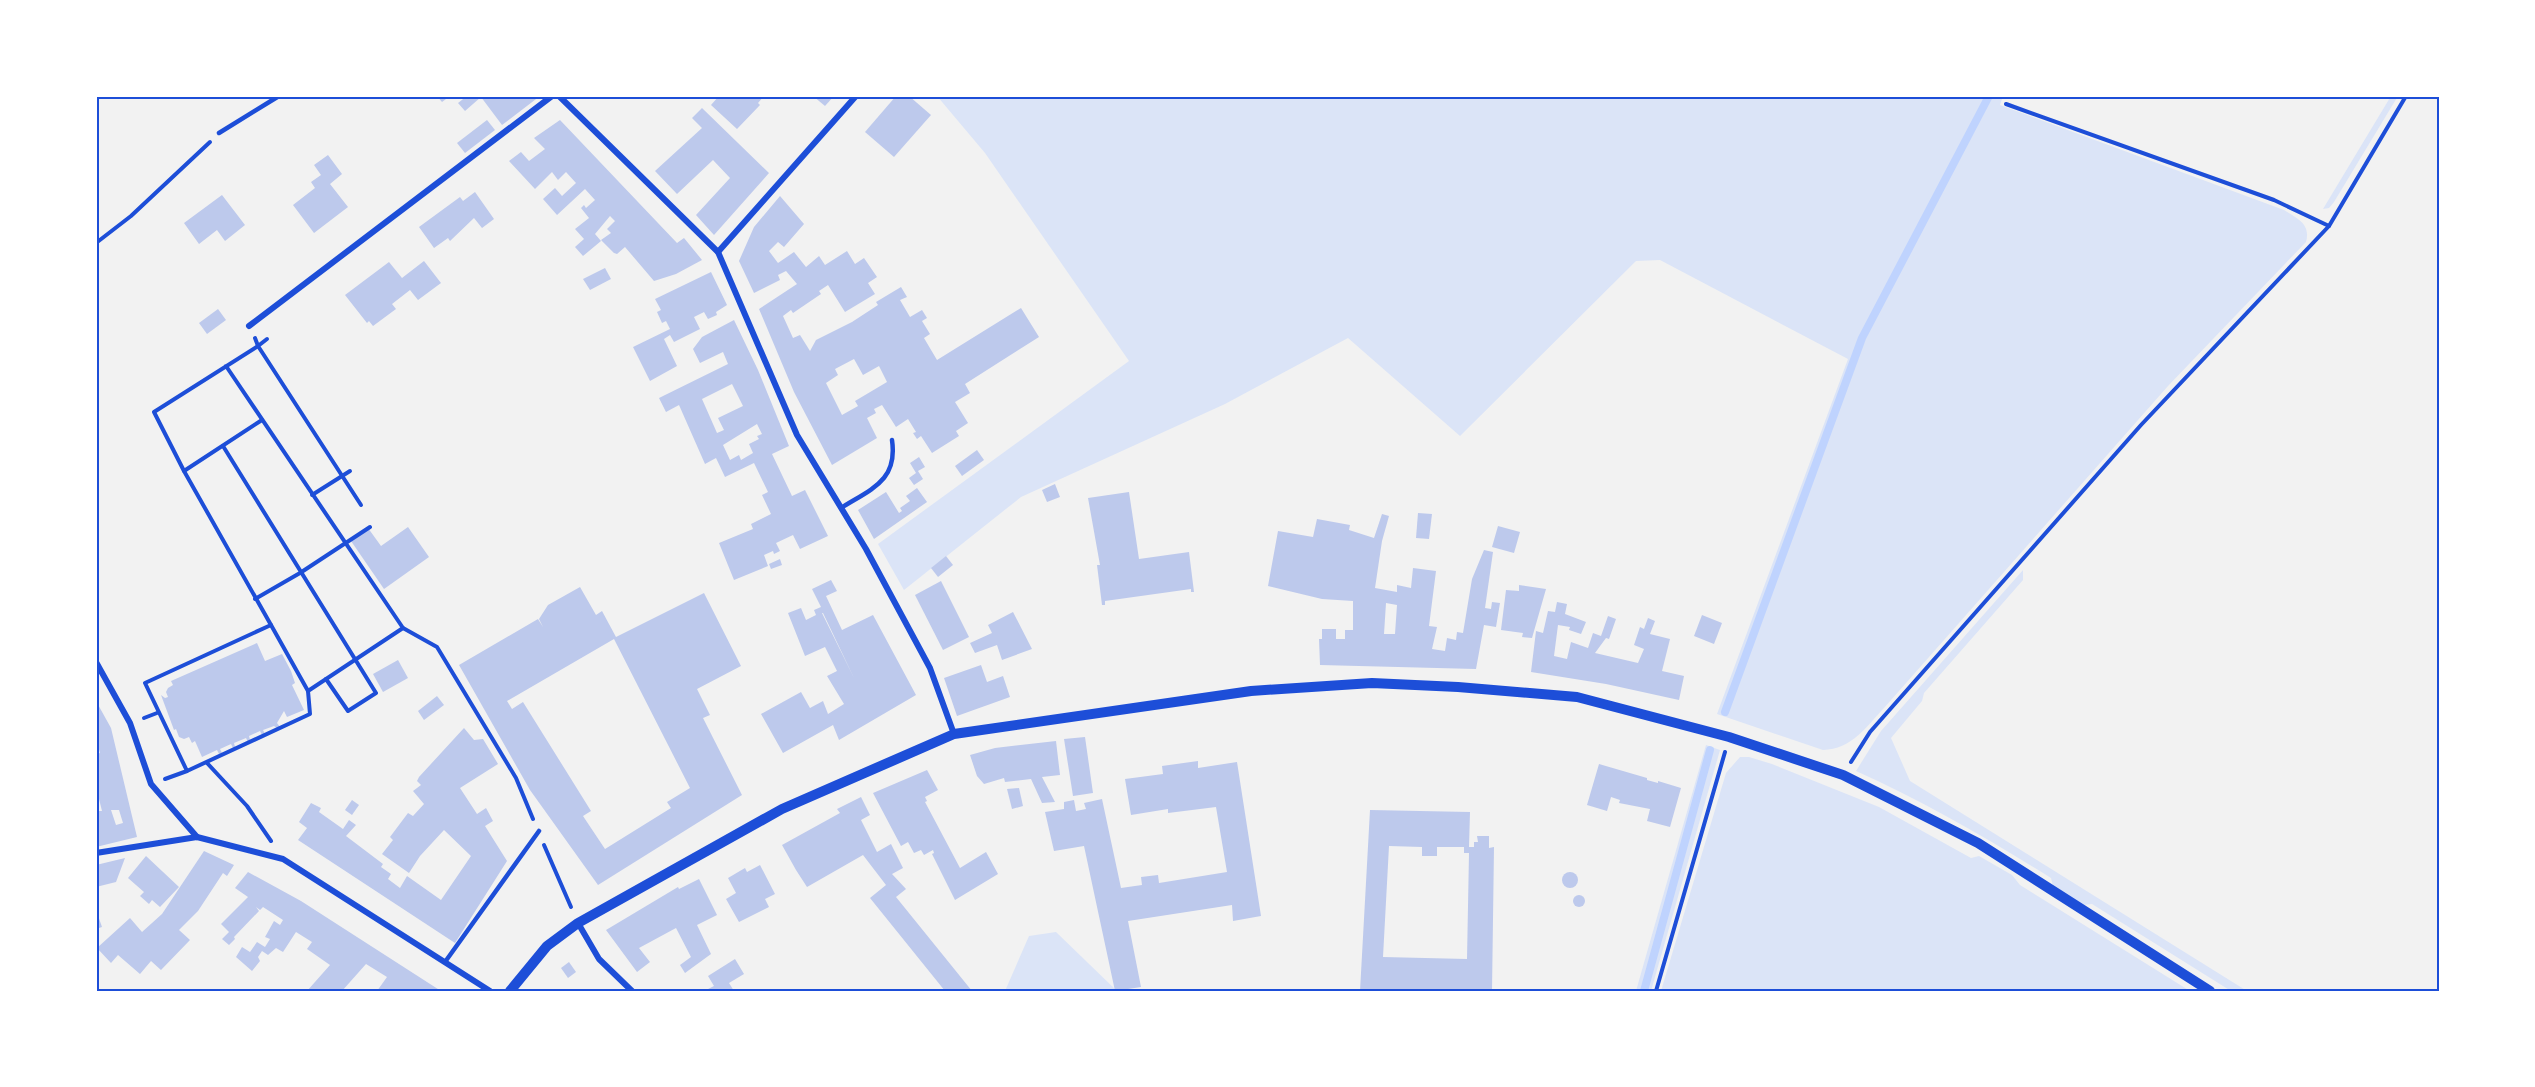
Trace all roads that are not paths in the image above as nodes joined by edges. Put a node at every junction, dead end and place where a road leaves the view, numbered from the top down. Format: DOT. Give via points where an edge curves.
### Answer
graph roads {
  1 [pos="279,96"];
  2 [pos="552,96"];
  3 [pos="559,96"];
  4 [pos="856,96"];
  5 [pos="219,133"];
  6 [pos="718,252"];
  7 [pos="249,326"];
  8 [pos="892,440"];
  9 [pos="841,508"];
  10 [pos="96,662"];
  11 [pos="954,734"];
  12 [pos="539,831"];
  13 [pos="197,837"];
  14 [pos="96,854"];
  15 [pos="578,923"];
  16 [pos="445,962"];
  17 [pos="490,991"];
  18 [pos="510,991"];
  19 [pos="632,991"];
  20 [pos="2210,991"];
  1 -- 5 [label="lane"];
  2 -- 7 [label="street"];
  3 -- 6 [label="street"];
  4 -- 6 [label="street"];
  6 -- 9 [label="street" via="797,435"];
  8 -- 9 [label="lane" via="893,462 886,477"];
  9 -- 11 [label="street" via="930,668"];
  10 -- 13 [label="street" via="130,723 150,784"];
  11 -- 15 [label="street" via="782,809"];
  11 -- 20 [label="street" via="1251,691 1372,683 1577,697 1729,737 1843,775 1978,843"];
  12 -- 16 [label="lane"];
  13 -- 14 [label="street"];
  13 -- 16 [label="street" via="283,859"];
  15 -- 18 [label="street" via="547,946"];
  15 -- 19 [label="street" via="599,959"];
  16 -- 17 [label="street"];
}
